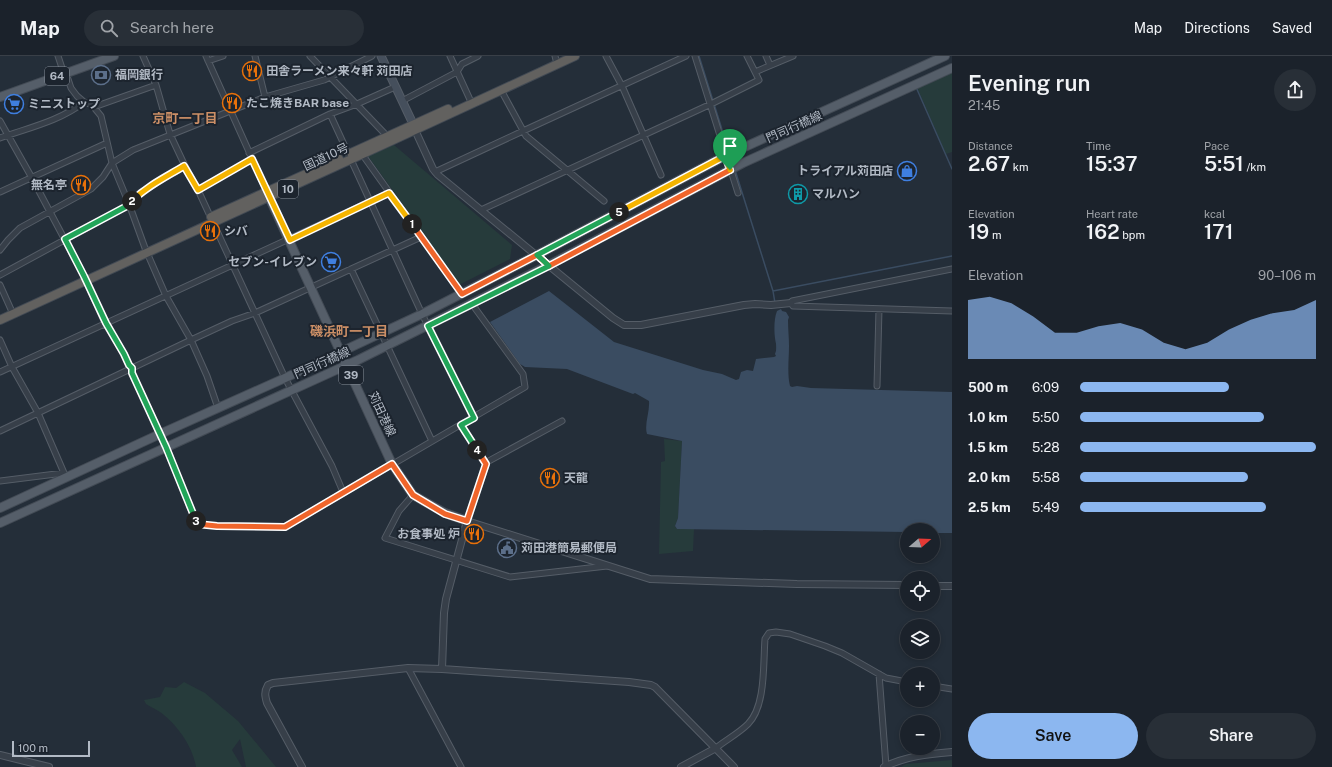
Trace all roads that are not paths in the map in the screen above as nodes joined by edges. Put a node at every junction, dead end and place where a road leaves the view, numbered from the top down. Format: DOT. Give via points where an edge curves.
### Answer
graph roads {
  1 [pos="58,56"];
  2 [pos="114,56"];
  3 [pos="143,56"];
  4 [pos="223,56"];
  5 [pos="255,56"];
  6 [pos="310,56"];
  7 [pos="372,56"];
  8 [pos="381,56"];
  9 [pos="450,56"];
  10 [pos="478,56"];
  11 [pos="575,56"];
  12 [pos="606,56"];
  13 [pos="686,56"];
  14 [pos="695,56"];
  15 [pos="748,56"];
  16 [pos="766,56"];
  17 [pos="793,56"];
  18 [pos="945,56"];
  19 [pos="207,58"];
  20 [pos="558,59"];
  21 [pos="770,66"];
  22 [pos="952,68"];
  23 [pos="456,72"];
  24 [pos="755,72"];
  25 [pos="65,73"];
  26 [pos="330,76"];
  27 [pos="156,85"];
  28 [pos="622,86"];
  29 [pos="395,87"];
  30 [pos="501,90"];
  31 [pos="0,97"];
  32 [pos="265,97"];
  33 [pos="402,101"];
  34 [pos="84,102"];
  35 [pos="470,102"];
  36 [pos="357,104"];
  37 [pos="711,104"];
  38 [pos="94,107"];
  39 [pos="230,110"];
  40 [pos="330,114"];
  41 [pos="0,121"];
  42 [pos="414,127"];
  43 [pos="523,131"];
  44 [pos="170,134"];
  45 [pos="8,135"];
  46 [pos="643,135"];
  47 [pos="0,138"];
  48 [pos="389,139"];
  49 [pos="107,143"];
  50 [pos="249,153"];
  51 [pos="362,154"];
  52 [pos="725,156"];
  53 [pos="350,157"];
  54 [pos="252,159"];
  55 [pos="112,163"];
  56 [pos="184,166"];
  57 [pos="730,170"];
  58 [pos="566,171"];
  59 [pos="435,172"];
  60 [pos="661,175"];
  61 [pos="32,178"];
  62 [pos="198,190"];
  63 [pos="0,192"];
  64 [pos="389,193"];
  65 [pos="268,194"];
  66 [pos="738,194"];
  67 [pos="604,201"];
  68 [pos="371,202"];
  69 [pos="129,204"];
  70 [pos="481,210"];
  71 [pos="49,211"];
  72 [pos="213,220"];
  73 [pos="421,237"];
  74 [pos="65,239"];
  75 [pos="290,240"];
  76 [pos="0,250"];
  77 [pos="146,250"];
  78 [pos="392,250"];
  79 [pos="537,255"];
  80 [pos="233,265"];
  81 [pos="549,266"];
  82 [pos="351,269"];
  83 [pos="952,269"];
  84 [pos="0,275"];
  85 [pos="85,278"];
  86 [pos="0,285"];
  87 [pos="311,287"];
  88 [pos="462,294"];
  89 [pos="166,296"];
  90 [pos="791,303"];
  91 [pos="472,304"];
  92 [pos="879,309"];
  93 [pos="952,311"];
  94 [pos="12,312"];
  95 [pos="255,313"];
  96 [pos="422,314"];
  97 [pos="0,315"];
  98 [pos="0,320"];
  99 [pos="106,323"];
  100 [pos="428,326"];
  101 [pos="380,333"];
  102 [pos="0,340"];
  103 [pos="191,340"];
  104 [pos="387,346"];
  105 [pos="341,352"];
  106 [pos="346,365"];
  107 [pos="12,367"];
  108 [pos="132,368"];
  109 [pos="0,372"];
  110 [pos="285,378"];
  111 [pos="877,386"];
  112 [pos="292,390"];
  113 [pos="218,408"];
  114 [pos="38,413"];
  115 [pos="474,418"];
  116 [pos="562,421"];
  117 [pos="461,425"];
  118 [pos="0,431"];
  119 [pos="160,434"];
  120 [pos="432,442"];
  121 [pos="166,447"];
  122 [pos="392,464"];
  123 [pos="486,464"];
  124 [pos="0,481"];
  125 [pos="343,492"];
  126 [pos="413,495"];
  127 [pos="0,508"];
  128 [pos="467,521"];
  129 [pos="0,524"];
  130 [pos="456,560"];
  131 [pos="609,566"];
  132 [pos="900,585"];
  133 [pos="940,586"];
  134 [pos="952,586"];
  135 [pos="408,668"];
  136 [pos="442,669"];
  137 [pos="879,674"];
  138 [pos="900,681"];
  139 [pos="940,687"];
  140 [pos="952,689"];
  141 [pos="716,748"];
  142 [pos="952,752"];
  143 [pos="0,755"];
  144 [pos="49,767"];
  145 [pos="302,767"];
  146 [pos="462,767"];
  147 [pos="681,767"];
  148 [pos="734,767"];
  149 [pos="885,767"];
  1 -- 25 [label="street"];
  2 -- 25 [label="main road, 64"];
  3 -- 27 [label="street"];
  4 -- 19 [label="street"];
  5 -- 32 [label="street"];
  6 -- 26 [label="street"];
  7 -- 26 [label="street"];
  8 -- 29 [label="main road"];
  9 -- 23 [label="street"];
  10 -- 23 [label="street" via="462,64"];
  11 -- 20 [label="highway, 国道10号 / 10"];
  12 -- 28 [label="street"];
  13 -- 28 [label="street"];
  14 -- 37 [label="street"];
  15 -- 24 [label="street"];
  16 -- 21 [label="street"];
  17 -- 21 [label="street"];
  18 -- 52 [label="main road, 門司行橋線"];
  19 -- 39 [label="street"];
  20 -- 30 [label="highway, 国道10号 / 10"];
  20 -- 35 [label="highway, 国道10号 / 10"];
  21 -- 24 [label="street"];
  22 -- 57 [label="main road, 門司行橋線"];
  23 -- 33 [label="street"];
  23 -- 35 [label="street"];
  24 -- 37 [label="street" via="759,80"];
  25 -- 31 [label="main road, 64"];
  25 -- 34 [label="street" via="74,92"];
  26 -- 32 [label="street"];
  26 -- 36 [label="street"];
  27 -- 38 [label="street"];
  27 -- 44 [label="street"];
  28 -- 43 [label="street"];
  28 -- 46 [label="street"];
  29 -- 33 [label="main road"];
  29 -- 36 [label="street"];
  30 -- 35 [label="highway, 国道10号 / 10"];
  30 -- 43 [label="street"];
  32 -- 39 [label="street"];
  33 -- 42 [label="main road"];
  34 -- 38 [label="street"];
  34 -- 45 [label="street" via="60,117"];
  35 -- 42 [label="highway, 国道10号 / 10"];
  36 -- 40 [label="street"];
  36 -- 48 [label="street"];
  37 -- 46 [label="street"];
  37 -- 52 [label="street"];
  38 -- 49 [label="street" via="102,119"];
  39 -- 44 [label="street"];
  39 -- 50 [label="street"];
  40 -- 50 [label="street"];
  40 -- 53 [label="street"];
  41 -- 45 [label="street"];
  42 -- 48 [label="highway, 国道10号 / 10"];
  42 -- 59 [label="street"];
  43 -- 58 [label="street"];
  43 -- 59 [label="street"];
  44 -- 55 [label="street" via="133,150"];
  44 -- 56 [label="street"];
  45 -- 47 [label="street"];
  45 -- 61 [label="street"];
  46 -- 58 [label="street"];
  46 -- 60 [label="street"];
  48 -- 51 [label="highway, 国道10号 / 10"];
  48 -- 53 [label="highway, 国道10号 / 10"];
  49 -- 55 [label="street"];
  49 -- 61 [label="street"];
  50 -- 54 [label="street"];
  51 -- 53 [label="highway, 国道10号 / 10"];
  51 -- 64 [label="street"];
  52 -- 57 [label="street"];
  52 -- 79 [label="main road, 門司行橋線"];
  53 -- 65 [label="highway, 国道10号 / 10"];
  53 -- 68 [label="street"];
  54 -- 62 [label="street"];
  54 -- 65 [label="street"];
  55 -- 69 [label="street"];
  55 -- 71 [label="street" via="103,177 86,192"];
  56 -- 62 [label="street"];
  56 -- 69 [label="street" via="141,192"];
  57 -- 66 [label="street"];
  57 -- 81 [label="main road, 門司行橋線"];
  58 -- 67 [label="street"];
  58 -- 70 [label="street"];
  59 -- 70 [label="street"];
  61 -- 63 [label="street"];
  61 -- 71 [label="street"];
  62 -- 72 [label="street"];
  64 -- 68 [label="street"];
  64 -- 73 [label="street"];
  65 -- 72 [label="highway, 国道10号 / 10"];
  65 -- 75 [label="main road, 苅田港線 / 39"];
  68 -- 75 [label="street"];
  68 -- 78 [label="street"];
  69 -- 74 [label="street"];
  69 -- 77 [label="street"];
  70 -- 79 [label="street"];
  71 -- 74 [label="street"];
  71 -- 76 [label="street" via="16,231"];
  72 -- 77 [label="highway, 国道10号 / 10"];
  72 -- 80 [label="street"];
  73 -- 78 [label="street"];
  73 -- 88 [label="street"];
  74 -- 84 [label="street"];
  74 -- 85 [label="street"];
  75 -- 80 [label="street"];
  75 -- 87 [label="main road, 苅田港線 / 39"];
  77 -- 85 [label="highway, 国道10号 / 10"];
  77 -- 89 [label="street"];
  78 -- 82 [label="street"];
  78 -- 96 [label="street"];
  79 -- 81 [label="street"];
  79 -- 88 [label="main road, 門司行橋線"];
  80 -- 89 [label="street"];
  80 -- 95 [label="street"];
  81 -- 90 [label="street" via="624,324 641,325 744,305"];
  81 -- 91 [label="main road, 門司行橋線"];
  82 -- 87 [label="street"];
  82 -- 101 [label="street"];
  83 -- 90 [label="street"];
  85 -- 94 [label="highway, 国道10号 / 10"];
  85 -- 99 [label="street"];
  86 -- 94 [label="street"];
  87 -- 95 [label="street"];
  87 -- 105 [label="main road, 苅田港線 / 39"];
  88 -- 96 [label="main road, 門司行橋線"];
  89 -- 99 [label="street"];
  89 -- 103 [label="street"];
  90 -- 92 [label="street" via="793,306"];
  91 -- 100 [label="main road, 門司行橋線"];
  91 -- 115 [label="street" via="523,374 525,387"];
  92 -- 93 [label="street"];
  92 -- 111 [label="street"];
  94 -- 97 [label="highway, 国道10号 / 10"];
  94 -- 98 [label="highway, 国道10号 / 10"];
  95 -- 103 [label="street"];
  95 -- 110 [label="street"];
  96 -- 100 [label="street"];
  96 -- 101 [label="main road, 門司行橋線"];
  99 -- 107 [label="street"];
  99 -- 108 [label="street"];
  100 -- 104 [label="main road, 門司行橋線"];
  100 -- 115 [label="street"];
  101 -- 104 [label="street"];
  101 -- 105 [label="main road, 門司行橋線"];
  102 -- 107 [label="street"];
  103 -- 108 [label="street"];
  103 -- 113 [label="street"];
  104 -- 106 [label="main road, 門司行橋線"];
  104 -- 120 [label="street"];
  105 -- 106 [label="main road, 苅田港線 / 39"];
  105 -- 110 [label="main road, 門司行橋線"];
  106 -- 112 [label="main road, 門司行橋線"];
  106 -- 122 [label="main road, 苅田港線 / 39"];
  107 -- 109 [label="street"];
  107 -- 114 [label="street"];
  108 -- 114 [label="street"];
  108 -- 119 [label="street"];
  110 -- 112 [label="street"];
  110 -- 113 [label="main road, 門司行橋線"];
  112 -- 121 [label="main road, 門司行橋線"];
  112 -- 125 [label="street"];
  113 -- 119 [label="main road, 門司行橋線"];
  114 -- 118 [label="street"];
  114 -- 124 [label="street" via="64,472"];
  115 -- 117 [label="street"];
  116 -- 123 [label="street"];
  117 -- 120 [label="street"];
  117 -- 123 [label="street"];
  119 -- 121 [label="street"];
  119 -- 127 [label="main road, 門司行橋線"];
  120 -- 122 [label="street"];
  121 -- 125 [label="street" via="197,524 285,527"];
  121 -- 129 [label="main road, 門司行橋線"];
  122 -- 125 [label="street"];
  122 -- 126 [label="main road, 苅田港線 / 39"];
  123 -- 128 [label="street"];
  126 -- 128 [label="main road, 苅田港線 / 39" via="445,514"];
  126 -- 130 [label="street" via="399,511 385,538"];
  128 -- 130 [label="street"];
  128 -- 131 [label="street"];
  130 -- 131 [label="street" via="510,577"];
  130 -- 136 [label="street" via="444,613"];
  131 -- 132 [label="street" via="650,579"];
  133 -- 134 [label="street"];
  135 -- 136 [label="street"];
  135 -- 145 [label="street" via="268,685 265,690 267,703"];
  135 -- 146 [label="street"];
  136 -- 141 [label="street" via="651,685"];
  137 -- 138 [label="street"];
  137 -- 141 [label="street" via="825,646 790,634 769,633 764,639 762,691 757,710 749,723"];
  137 -- 149 [label="street"];
  139 -- 140 [label="street"];
  141 -- 147 [label="street"];
  141 -- 148 [label="street"];
  142 -- 149 [label="street" via="914,756"];
  143 -- 144 [label="street"];
}
